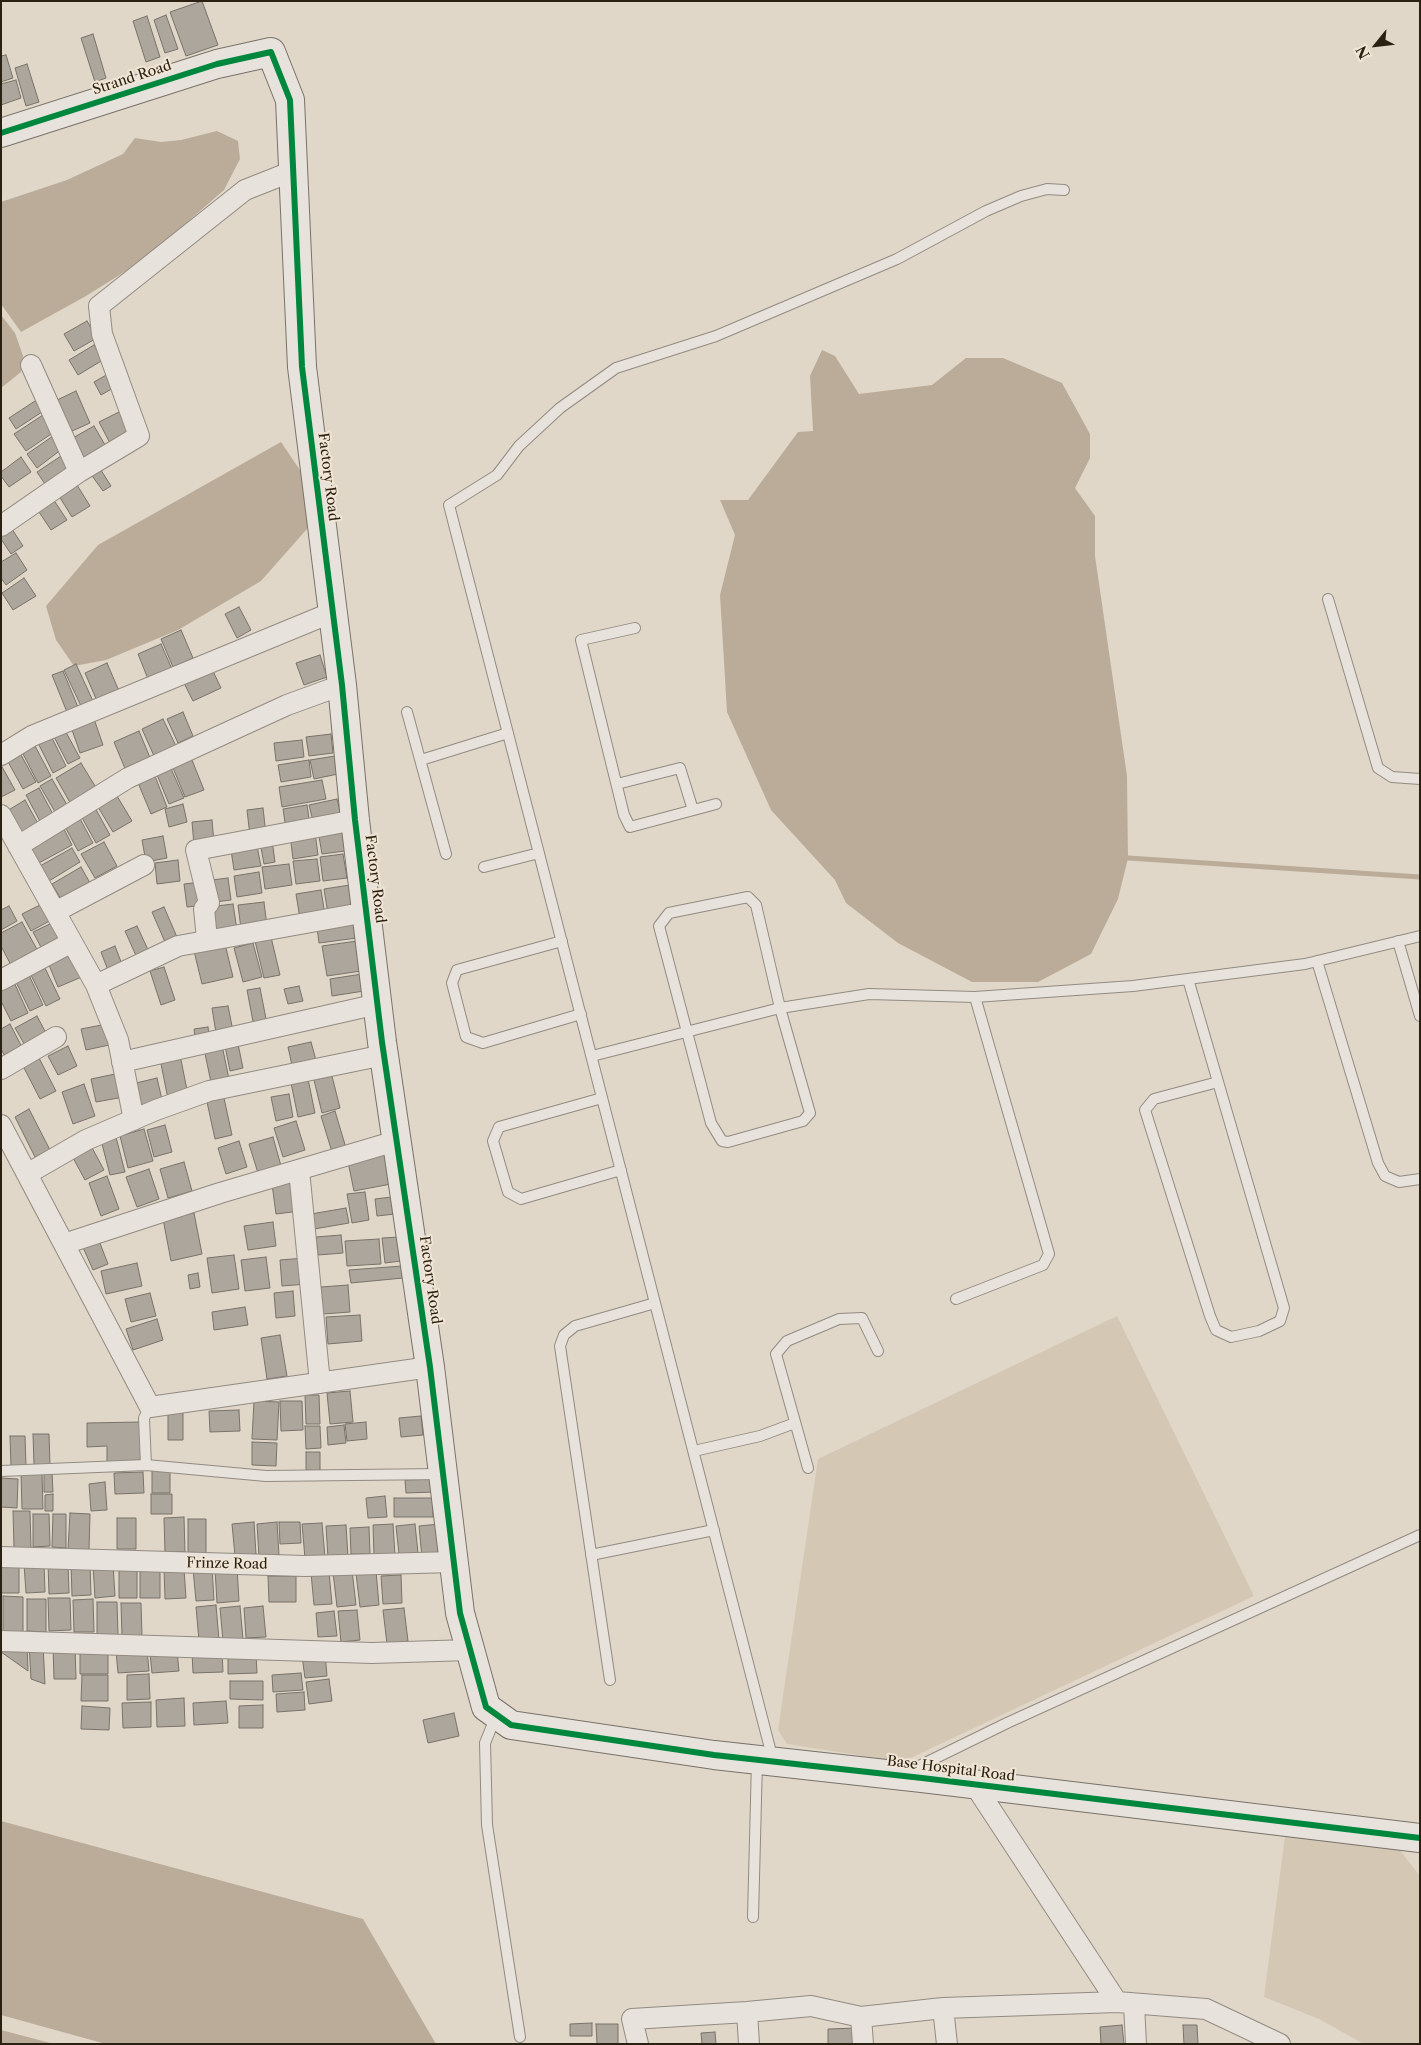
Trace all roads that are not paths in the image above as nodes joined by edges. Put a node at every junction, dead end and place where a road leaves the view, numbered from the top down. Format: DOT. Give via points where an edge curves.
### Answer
graph roads {
  1 [pos="271,52"];
  2 [pos="1,132"];
  3 [pos="293,171"];
  4 [pos="1064,190"];
  5 [pos="31,365"];
  6 [pos="79,472"];
  7 [pos="3,520"];
  8 [pos="1328,599"];
  9 [pos="333,612"];
  10 [pos="635,628"];
  11 [pos="342,685"];
  12 [pos="407,712"];
  13 [pos="508,733"];
  14 [pos="4,747"];
  15 [pos="420,760"];
  16 [pos="1420,778"];
  17 [pos="617,784"];
  18 [pos="716,804"];
  19 [pos="694,810"];
  20 [pos="1,815"];
  21 [pos="355,820"];
  22 [pos="18,846"];
  23 [pos="539,853"];
  24 [pos="446,854"];
  25 [pos="144,865"];
  26 [pos="484,867"];
  27 [pos="55,912"];
  28 [pos="367,912"];
  29 [pos="1420,936"];
  30 [pos="207,939"];
  31 [pos="562,940"];
  32 [pos="1398,941"];
  33 [pos="72,942"];
  34 [pos="1318,961"];
  35 [pos="1188,979"];
  36 [pos="1,980"];
  37 [pos="96,985"];
  38 [pos="975,996"];
  39 [pos="378,1004"];
  40 [pos="780,1008"];
  41 [pos="581,1014"];
  42 [pos="1420,1016"];
  43 [pos="687,1032"];
  44 [pos="56,1037"];
  45 [pos="384,1055"];
  46 [pos="592,1056"];
  47 [pos="122,1062"];
  48 [pos="1,1069"];
  49 [pos="1218,1082"];
  50 [pos="602,1098"];
  51 [pos="134,1120"];
  52 [pos="1,1125"];
  53 [pos="396,1141"];
  54 [pos="299,1170"];
  55 [pos="621,1170"];
  56 [pos="27,1174"];
  57 [pos="1420,1179"];
  58 [pos="64,1244"];
  59 [pos="956,1299"];
  60 [pos="655,1303"];
  61 [pos="878,1351"];
  62 [pos="430,1367"];
  63 [pos="320,1383"];
  64 [pos="150,1407"];
  65 [pos="796,1423"];
  66 [pos="694,1451"];
  67 [pos="146,1465"];
  68 [pos="808,1468"];
  69 [pos="1,1471"];
  70 [pos="443,1474"];
  71 [pos="714,1530"];
  72 [pos="1420,1535"];
  73 [pos="590,1555"];
  74 [pos="1,1557"];
  75 [pos="454,1562"];
  76 [pos="1,1640"];
  77 [pos="470,1650"];
  78 [pos="610,1680"];
  79 [pos="491,1711"];
  80 [pos="765,1761"];
  81 [pos="899,1775"];
  82 [pos="974,1784"];
  83 [pos="1420,1838"];
  84 [pos="753,1917"];
  85 [pos="1126,2003"];
  86 [pos="943,2008"];
  87 [pos="747,2012"];
  88 [pos="861,2017"];
  89 [pos="520,2038"];
  90 [pos="638,2044"];
  91 [pos="749,2044"];
  92 [pos="863,2044"];
  93 [pos="947,2044"];
  94 [pos="1136,2044"];
  95 [pos="1280,2044"];
  1 -- 2 [label="street, Strand Road" via="217,64"];
  1 -- 3 [label="street, Factory Road" via="290,100"];
  3 -- 6 [label="street" via="245,190 99,306 102,334 139,436"];
  3 -- 9 [label="street, Factory Road" via="302,367"];
  4 -- 13 [label="lane" via="1046,189 1021,196 897,259 716,336 616,368 560,408 519,446 497,475 449,505"];
  5 -- 6 [label="street"];
  6 -- 7 [label="street"];
  8 -- 16 [label="lane" via="1378,768 1392,777"];
  9 -- 11 [label="street, Factory Road"];
  9 -- 14 [label="street"];
  10 -- 17 [label="lane" via="581,640"];
  11 -- 21 [label="street, Factory Road"];
  11 -- 22 [label="street" via="287,705 128,778"];
  12 -- 15 [label="lane"];
  13 -- 15 [label="lane"];
  13 -- 23 [label="lane"];
  15 -- 24 [label="lane"];
  17 -- 19 [label="lane" via="680,768"];
  17 -- 19 [label="lane" via="630,827"];
  18 -- 19 [label="lane"];
  20 -- 22 [label="street"];
  21 -- 28 [label="street, Factory Road"];
  21 -- 30 [label="street" via="196,850 209,904 204,909"];
  22 -- 27 [label="street"];
  23 -- 26 [label="lane"];
  23 -- 31 [label="lane"];
  25 -- 27 [label="street"];
  27 -- 33 [label="street"];
  28 -- 30 [label="street"];
  28 -- 39 [label="street, Factory Road"];
  29 -- 32 [label="lane"];
  30 -- 37 [label="street" via="178,946"];
  31 -- 41 [label="lane"];
  31 -- 41 [label="lane" via="457,970 452,984 466,1037 482,1043"];
  32 -- 34 [label="lane"];
  32 -- 42 [label="lane"];
  33 -- 36 [label="street"];
  33 -- 37 [label="street"];
  34 -- 35 [label="lane"];
  34 -- 57 [label="lane" via="1378,1163 1385,1176 1399,1182"];
  35 -- 38 [label="lane" via="1133,986"];
  35 -- 49 [label="lane"];
  37 -- 47 [label="street" via="118,1040"];
  38 -- 40 [label="lane" via="869,994"];
  38 -- 59 [label="lane" via="1048,1254 1043,1265"];
  39 -- 45 [label="street, Factory Road"];
  39 -- 47 [label="street"];
  40 -- 43 [label="lane"];
  40 -- 43 [label="lane" via="810,1113 803,1121 728,1142 722,1141 711,1123"];
  40 -- 43 [label="lane" via="756,905 748,898 668,913 659,926"];
  41 -- 46 [label="lane"];
  43 -- 46 [label="lane"];
  44 -- 48 [label="street"];
  45 -- 51 [label="street" via="209,1091"];
  45 -- 53 [label="street, Factory Road"];
  46 -- 50 [label="lane"];
  47 -- 51 [label="street"];
  49 -- 49 [label="lane" via="1154,1099 1145,1110 1210,1316 1216,1330 1231,1337 1259,1331 1280,1320 1284,1308"];
  50 -- 55 [label="lane"];
  50 -- 55 [label="lane" via="499,1127 494,1141 508,1192 521,1199"];
  51 -- 56 [label="street" via="86,1140"];
  52 -- 56 [label="street"];
  53 -- 54 [label="street"];
  53 -- 62 [label="street, Factory Road"];
  54 -- 58 [label="street"];
  54 -- 63 [label="street"];
  55 -- 60 [label="lane"];
  56 -- 58 [label="street"];
  58 -- 64 [label="street"];
  60 -- 66 [label="lane"];
  60 -- 73 [label="lane" via="575,1326 564,1335 560,1346"];
  61 -- 65 [label="lane" via="862,1318 839,1319 787,1341 776,1354"];
  62 -- 63 [label="street"];
  62 -- 70 [label="street, Factory Road"];
  63 -- 64 [label="street"];
  64 -- 67 [label="lane" via="144,1418"];
  65 -- 66 [label="lane" via="760,1436"];
  65 -- 68 [label="lane"];
  66 -- 71 [label="lane"];
  67 -- 69 [label="lane"];
  67 -- 70 [label="lane" via="266,1476"];
  70 -- 75 [label="street, Factory Road"];
  71 -- 73 [label="lane"];
  71 -- 80 [label="lane"];
  72 -- 81 [label="lane"];
  73 -- 78 [label="lane"];
  74 -- 75 [label="street, Frinze Road" via="305,1566"];
  75 -- 77 [label="street, Factory Road" via="460,1613"];
  76 -- 77 [label="street" via="372,1653"];
  77 -- 79 [label="street, Factory Road"];
  79 -- 80 [label="street, Base Hospital Road" via="511,1725"];
  79 -- 89 [label="lane" via="485,1742 487,1825"];
  80 -- 81 [label="street, Base Hospital Road"];
  80 -- 84 [label="lane"];
  81 -- 82 [label="street, Base Hospital Road"];
  82 -- 83 [label="street, Base Hospital Road"];
  82 -- 85 [label="street"];
  85 -- 86 [label="street"];
  85 -- 94 [label="street"];
  85 -- 95 [label="street" via="1206,2009"];
  86 -- 88 [label="street"];
  86 -- 93 [label="street"];
  87 -- 88 [label="street" via="811,2006"];
  87 -- 90 [label="street" via="632,2019"];
  87 -- 91 [label="street"];
  88 -- 92 [label="street"];
}
